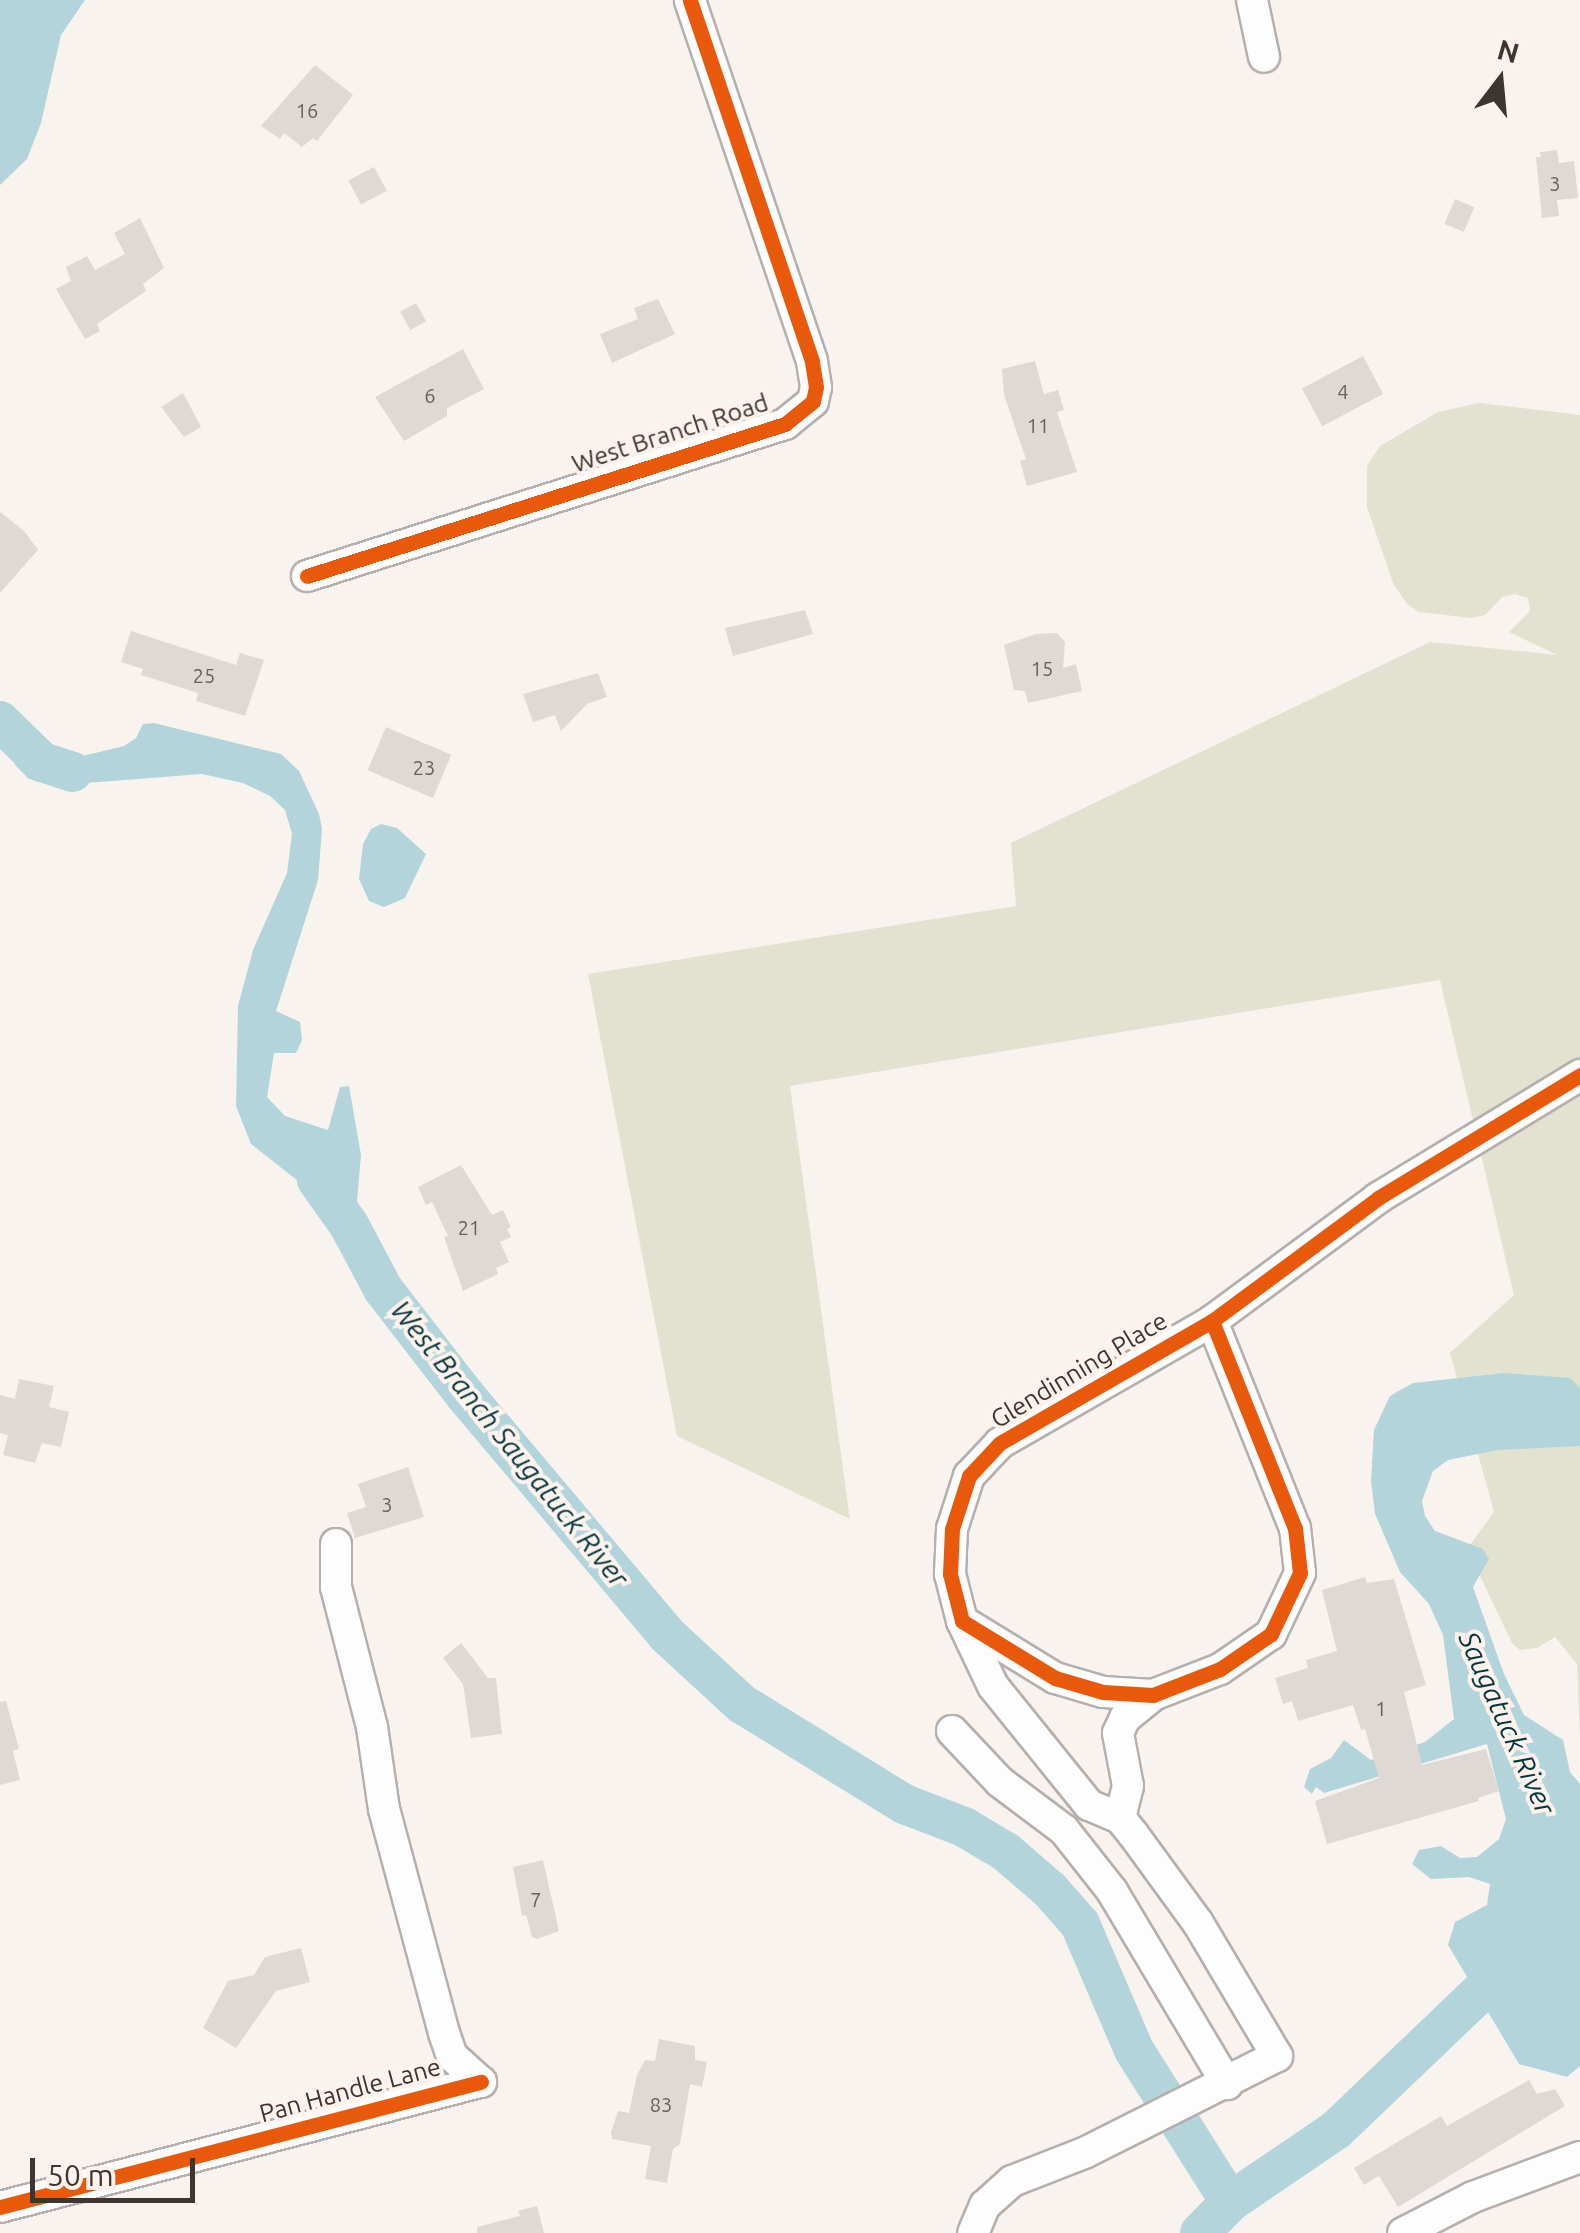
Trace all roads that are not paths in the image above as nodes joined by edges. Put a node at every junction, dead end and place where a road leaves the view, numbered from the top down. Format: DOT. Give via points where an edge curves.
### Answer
graph roads {
  1 [pos="690,0"];
  2 [pos="1252,0"];
  3 [pos="1264,58"];
  4 [pos="307,576"];
  5 [pos="1580,1075"];
  6 [pos="1212,1321"];
  7 [pos="336,1544"];
  8 [pos="962,1621"];
  9 [pos="1153,1695"];
  10 [pos="952,1731"];
  11 [pos="1089,1806"];
  12 [pos="1120,1818"];
  13 [pos="1064,1830"];
  14 [pos="1227,2084"];
  15 [pos="1580,2157"];
  16 [pos="0,2207"];
  17 [pos="973,2233"];
  18 [pos="1403,2233"];
  1 -- 4 [label="street, West Branch Road" via="812,361 812,400 785,424"];
  2 -- 3 [label="street"];
  5 -- 6 [label="street, Glendinning Place" via="1378,1198"];
  6 -- 8 [label="street, Glendinning Place" via="1000,1443 968,1476 952,1529 950,1574"];
  6 -- 9 [label="street" via="1295,1528 1300,1573 1271,1634 1220,1669"];
  7 -- 16 [label="street, Pan Handle Lane" via="336,1587 394,1848 452,2056 481,2082"];
  8 -- 9 [label="street" via="1055,1678 1103,1692"];
  8 -- 11 [label="street, Glendinning Place" via="992,1686"];
  9 -- 12 [label="street" via="1125,1718 1118,1733 1128,1786"];
  10 -- 13 [label="street" via="1000,1782"];
  11 -- 12 [label="street"];
  11 -- 13 [label="street"];
  12 -- 14 [label="street" via="1198,1923 1278,2056"];
  13 -- 14 [label="street" via="1112,1891"];
  14 -- 17 [label="street" via="1012,2181 985,2205"];
  15 -- 18 [label="street" via="1473,2197"];
}
